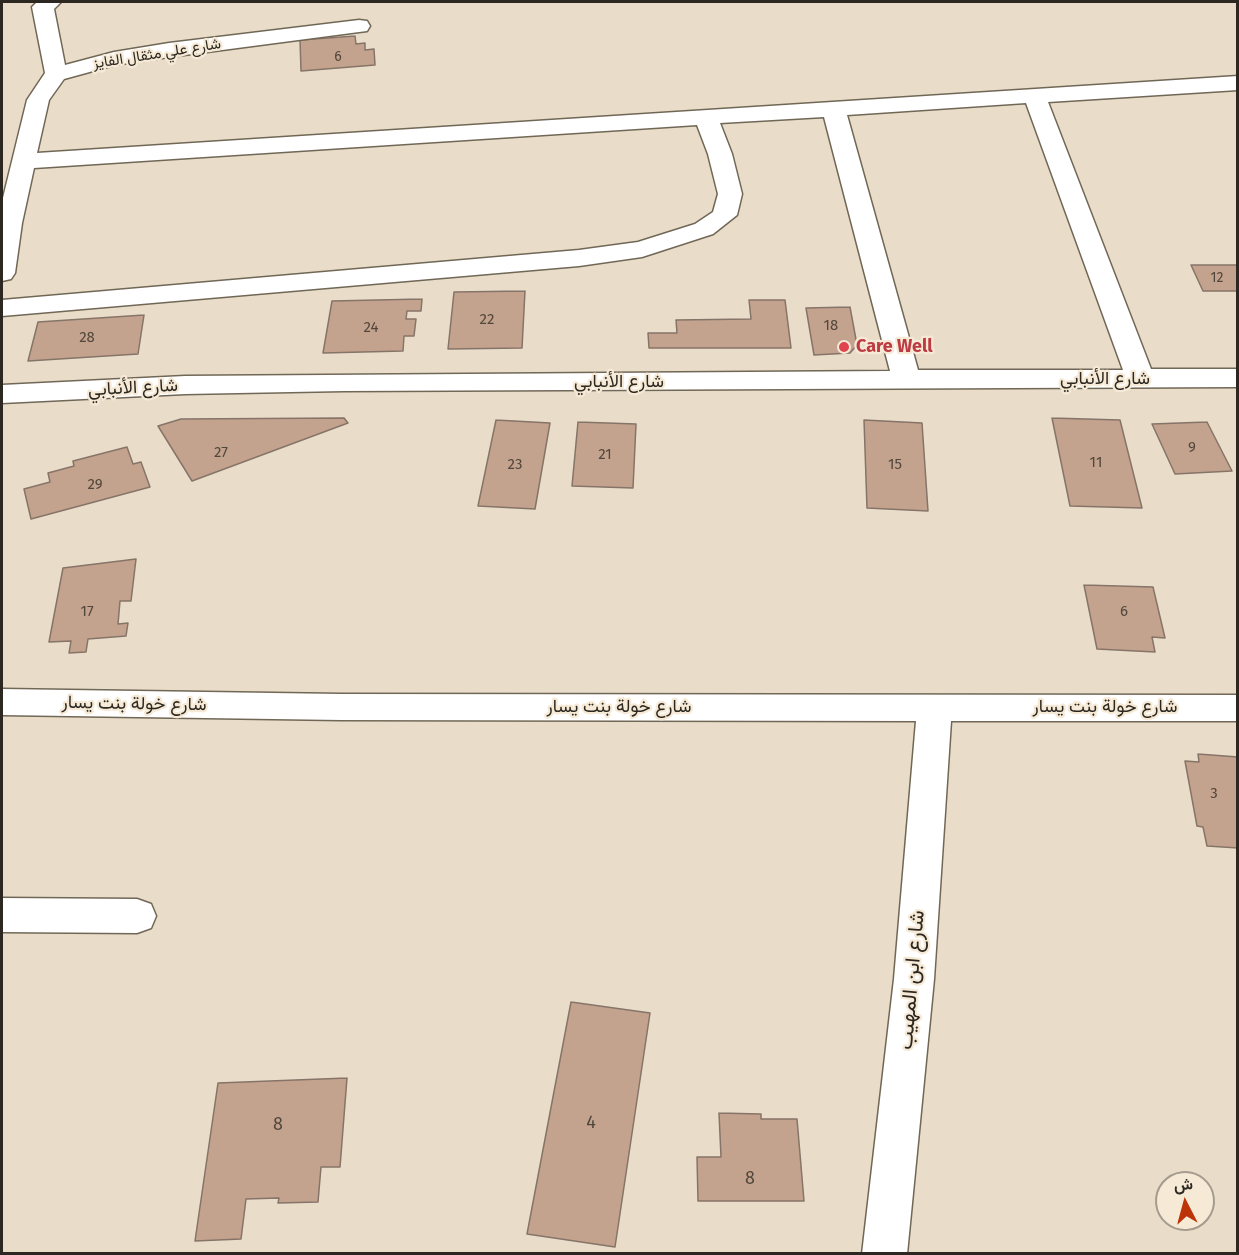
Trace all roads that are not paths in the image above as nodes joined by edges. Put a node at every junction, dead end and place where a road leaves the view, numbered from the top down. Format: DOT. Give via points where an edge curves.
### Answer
graph roads {
  1 [pos="51,2"];
  2 [pos="359,26"];
  3 [pos="56,74"];
  4 [pos="1238,83"];
  5 [pos="1035,97"];
  6 [pos="834,111"];
  7 [pos="706,118"];
  8 [pos="25,161"];
  9 [pos="2,273"];
  10 [pos="2,308"];
  11 [pos="1238,378"];
  12 [pos="1141,379"];
  13 [pos="907,380"];
  14 [pos="2,394"];
  15 [pos="2,702"];
  16 [pos="935,706"];
  17 [pos="1238,708"];
  18 [pos="2,915"];
  19 [pos="137,916"];
  20 [pos="884,1254"];
  1 -- 3 [label="street" via="43,7"];
  2 -- 3 [label="street, شارع علي مثقال الفايز" via="114,58"];
  3 -- 8 [label="street" via="38,100"];
  4 -- 5 [label="street"];
  5 -- 6 [label="street"];
  5 -- 12 [label="street"];
  6 -- 7 [label="street"];
  6 -- 13 [label="street"];
  7 -- 8 [label="street"];
  7 -- 10 [label="street" via="730,194 724,214 704,229 642,249 579,258"];
  8 -- 9 [label="street" via="9,222"];
  11 -- 12 [label="street, شارع الأنبابي"];
  12 -- 13 [label="street, شارع الأنبابي"];
  13 -- 14 [label="street, شارع الأنبابي" via="185,385"];
  15 -- 16 [label="street, شارع خولة بنت يسار" via="341,707"];
  16 -- 17 [label="street, شارع خولة بنت يسار"];
  16 -- 20 [label="street, شارع ابن المهيب" via="914,979"];
  18 -- 19 [label="street"];
}
